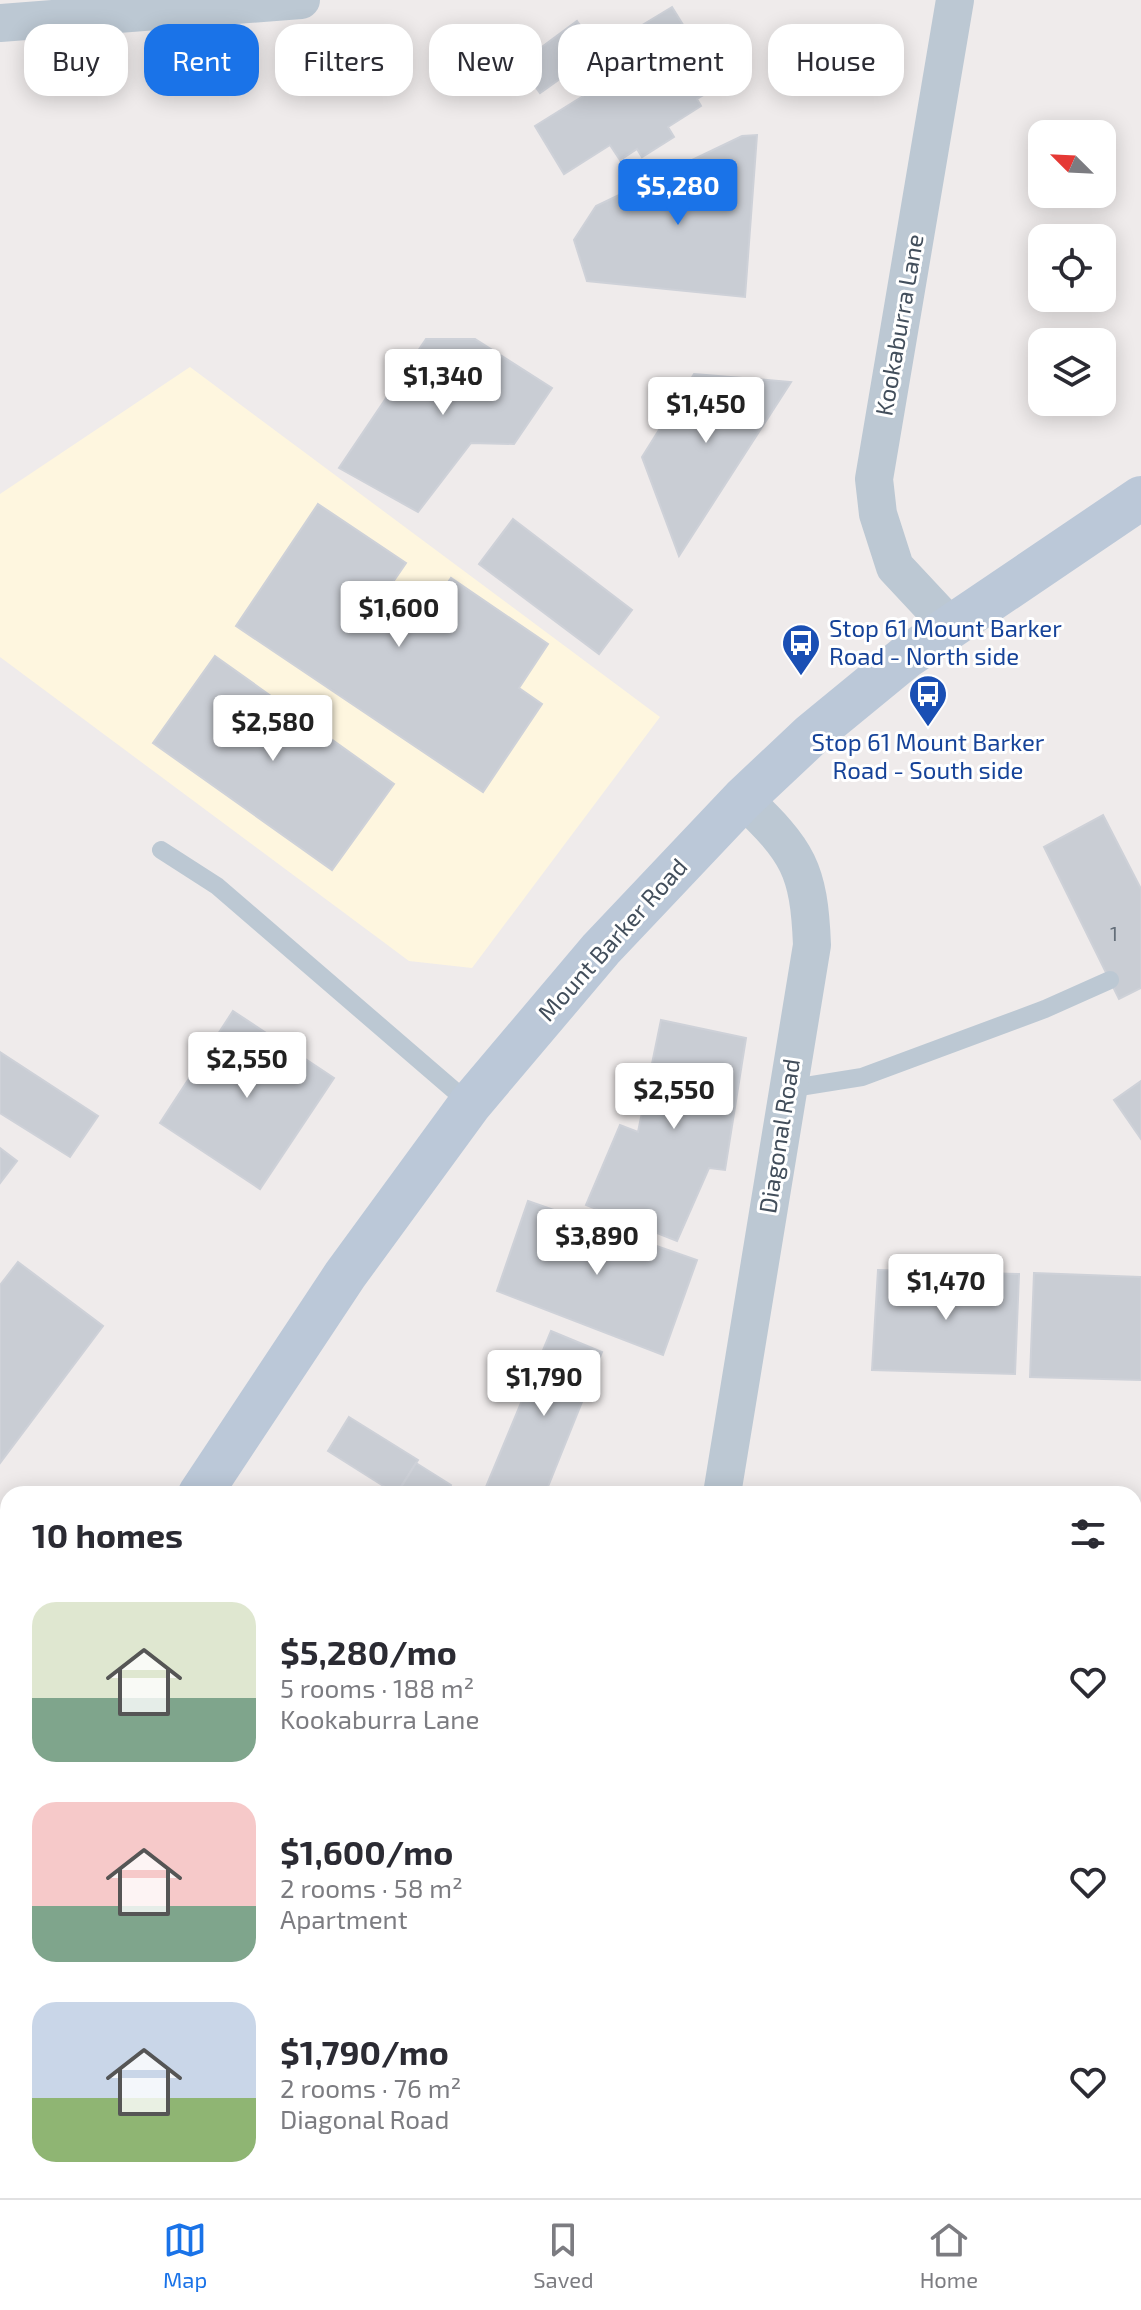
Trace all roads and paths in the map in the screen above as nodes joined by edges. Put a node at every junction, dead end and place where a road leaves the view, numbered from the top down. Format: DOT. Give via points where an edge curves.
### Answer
graph roads {
  1 [pos="301,0"];
  2 [pos="955,0"];
  3 [pos="0,23"];
  4 [pos="1141,498"];
  5 [pos="951,627"];
  6 [pos="743,799"];
  7 [pos="161,850"];
  8 [pos="1110,980"];
  9 [pos="787,1089"];
  10 [pos="470,1104"];
  11 [pos="205,1486"];
  12 [pos="723,1486"];
  1 -- 3 [label="street"];
  2 -- 5 [label="street, Kookaburra Lane" via="874,479 878,514 895,567"];
  4 -- 5 [label="main road, Mount Barker Road"];
  5 -- 6 [label="main road, Mount Barker Road" via="858,696"];
  6 -- 9 [label="street, Diagonal Road" via="796,858 810,896 812,945"];
  6 -- 10 [label="main road, Mount Barker Road" via="601,949"];
  7 -- 10 [label="lane" via="217,886"];
  8 -- 9 [label="lane" via="862,1077"];
  9 -- 12 [label="street, Diagonal Road"];
  10 -- 11 [label="main road, Mount Barker Road" via="345,1275"];
}
